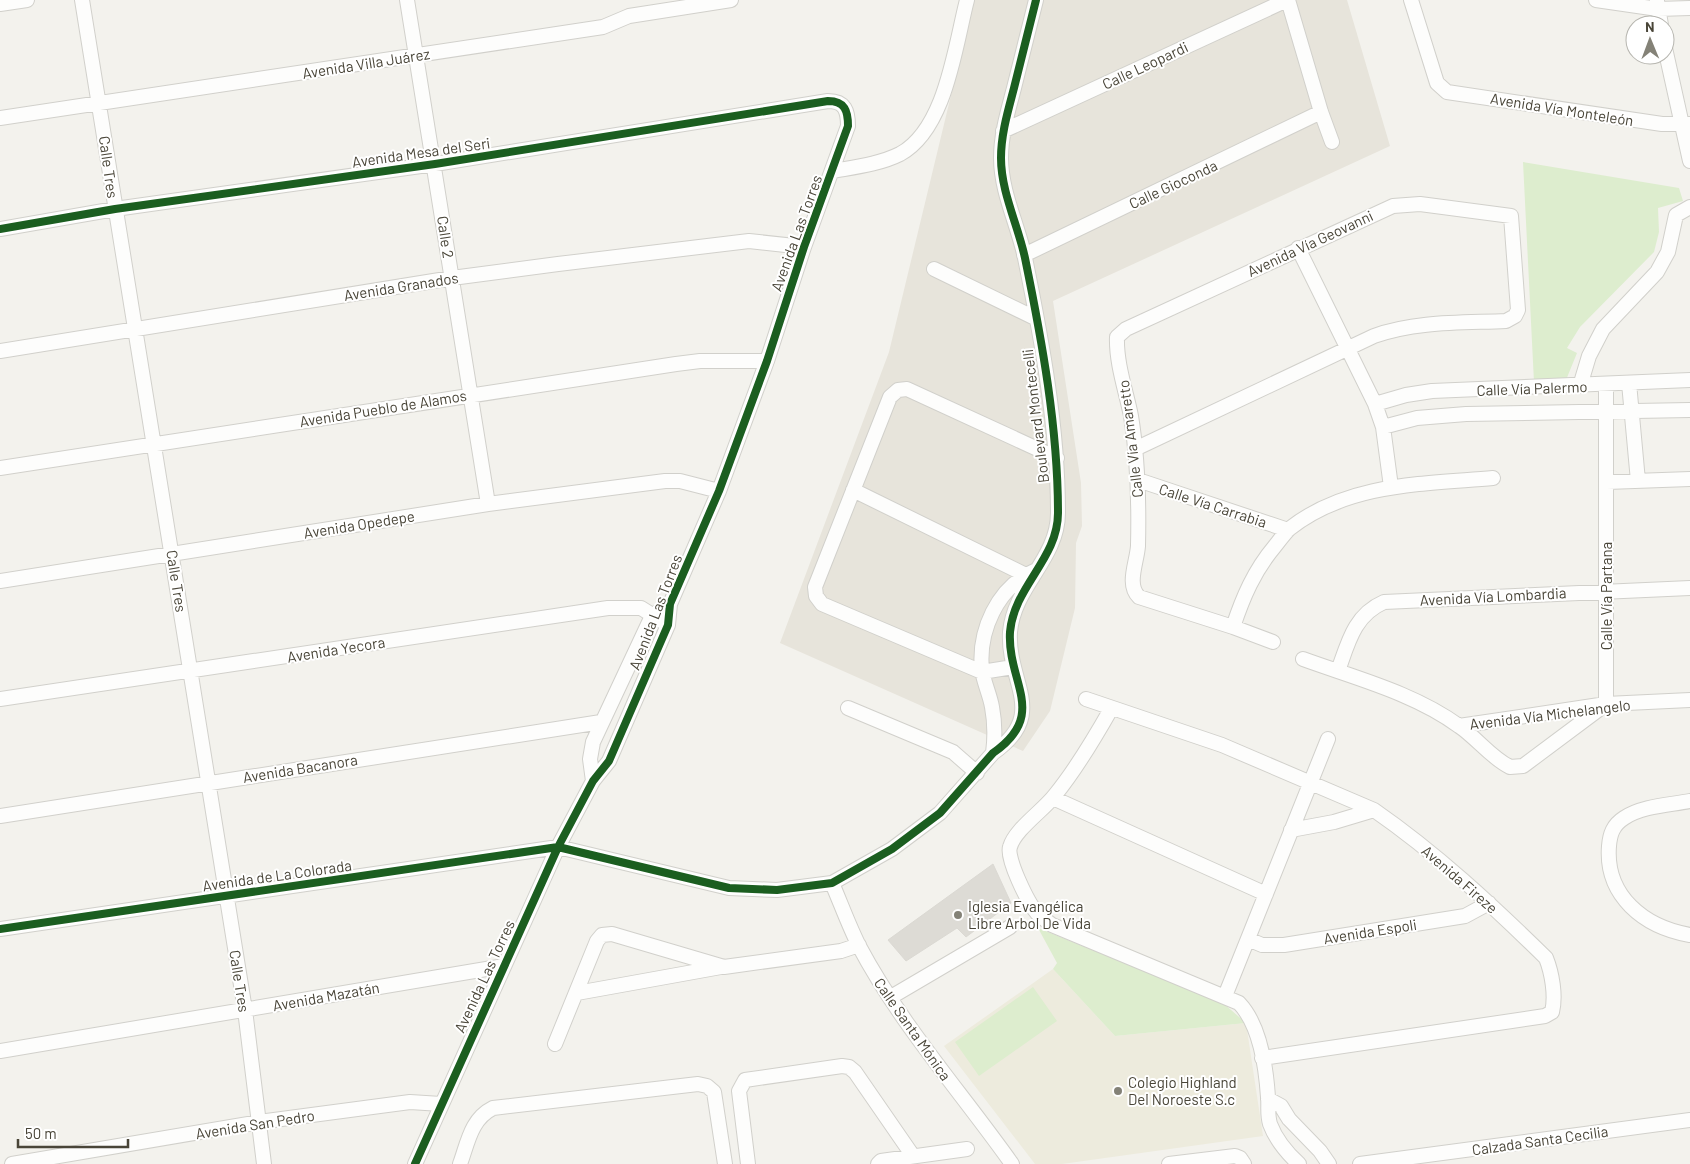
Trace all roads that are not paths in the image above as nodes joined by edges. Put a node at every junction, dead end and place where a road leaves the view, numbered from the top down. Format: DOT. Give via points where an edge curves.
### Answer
graph roads {
  1 [pos="27,0"];
  2 [pos="82,0"];
  3 [pos="407,0"];
  4 [pos="731,0"];
  5 [pos="967,0"];
  6 [pos="1036,0"];
  7 [pos="1288,0"];
  8 [pos="1411,0"];
  9 [pos="1596,0"];
  10 [pos="0,4"];
  11 [pos="1658,4"];
  12 [pos="1690,8"];
  13 [pos="415,56"];
  14 [pos="1670,65"];
  15 [pos="100,102"];
  16 [pos="844,106"];
  17 [pos="1321,112"];
  18 [pos="0,118"];
  19 [pos="1685,120"];
  20 [pos="1003,131"];
  21 [pos="1332,142"];
  22 [pos="1690,161"];
  23 [pos="435,164"];
  24 [pos="833,171"];
  25 [pos="1690,207"];
  26 [pos="115,209"];
  27 [pos="0,229"];
  28 [pos="804,247"];
  29 [pos="1298,248"];
  30 [pos="1024,255"];
  31 [pos="934,269"];
  32 [pos="452,278"];
  33 [pos="1037,319"];
  34 [pos="1126,329"];
  35 [pos="137,330"];
  36 [pos="1347,349"];
  37 [pos="0,351"];
  38 [pos="767,361"];
  39 [pos="1690,380"];
  40 [pos="1629,383"];
  41 [pos="1606,384"];
  42 [pos="1580,386"];
  43 [pos="1554,388"];
  44 [pos="469,395"];
  45 [pos="1375,404"];
  46 [pos="1690,410"];
  47 [pos="1632,411"];
  48 [pos="1554,412"];
  49 [pos="1606,412"];
  50 [pos="1383,427"];
  51 [pos="153,444"];
  52 [pos="1135,449"];
  53 [pos="1057,458"];
  54 [pos="0,468"];
  55 [pos="1493,478"];
  56 [pos="1690,479"];
  57 [pos="1138,480"];
  58 [pos="1638,481"];
  59 [pos="1607,482"];
  60 [pos="1392,487"];
  61 [pos="853,490"];
  62 [pos="719,491"];
  63 [pos="488,504"];
  64 [pos="1288,530"];
  65 [pos="173,553"];
  66 [pos="1032,574"];
  67 [pos="0,581"];
  68 [pos="1690,588"];
  69 [pos="1605,591"];
  70 [pos="670,604"];
  71 [pos="652,616"];
  72 [pos="668,624"];
  73 [pos="1232,627"];
  74 [pos="1273,642"];
  75 [pos="1303,659"];
  76 [pos="1013,667"];
  77 [pos="191,671"];
  78 [pos="982,672"];
  79 [pos="1338,672"];
  80 [pos="0,699"];
  81 [pos="1086,699"];
  82 [pos="1690,700"];
  83 [pos="1606,704"];
  84 [pos="848,708"];
  85 [pos="1111,709"];
  86 [pos="601,722"];
  87 [pos="1459,726"];
  88 [pos="1328,739"];
  89 [pos="994,753"];
  90 [pos="977,772"];
  91 [pos="593,781"];
  92 [pos="208,782"];
  93 [pos="1311,782"];
  94 [pos="1053,798"];
  95 [pos="1690,801"];
  96 [pos="1374,810"];
  97 [pos="0,816"];
  98 [pos="1291,830"];
  99 [pos="558,847"];
  100 [pos="832,883"];
  101 [pos="1266,894"];
  102 [pos="226,896"];
  103 [pos="1490,903"];
  104 [pos="1010,927"];
  105 [pos="0,929"];
  106 [pos="1690,935"];
  107 [pos="1248,939"];
  108 [pos="859,945"];
  109 [pos="504,966"];
  110 [pos="724,967"];
  111 [pos="577,993"];
  112 [pos="1225,996"];
  113 [pos="891,997"];
  114 [pos="245,1010"];
  115 [pos="554,1044"];
  116 [pos="0,1051"];
  117 [pos="1262,1058"];
  118 [pos="1268,1099"];
  119 [pos="441,1104"];
  120 [pos="1690,1120"];
  121 [pos="259,1122"];
  122 [pos="967,1149"];
  123 [pos="913,1156"];
  124 [pos="12,1164"];
  125 [pos="264,1164"];
  126 [pos="415,1164"];
  127 [pos="460,1164"];
  128 [pos="725,1164"];
  129 [pos="748,1164"];
  130 [pos="878,1164"];
  131 [pos="1012,1164"];
  132 [pos="1170,1164"];
  133 [pos="1244,1164"];
  134 [pos="1299,1164"];
  135 [pos="1328,1164"];
  136 [pos="1360,1164"];
  1 -- 10 [label="street"];
  2 -- 15 [label="street, Calle Tres"];
  3 -- 13 [label="street, Calle 2"];
  4 -- 13 [label="street, Avenida Villa Juárez" via="629,16 603,27"];
  5 -- 24 [label="street, Avenida Las Torres" via="942,97 932,122 900,154"];
  6 -- 20 [label="street, Boulevard Montecelli"];
  7 -- 17 [label="street"];
  7 -- 20 [label="street, Calle Leopardi"];
  8 -- 19 [label="street, Avenida Vía Monteleón" via="1437,83 1447,92 1662,124"];
  9 -- 11 [label="street"];
  11 -- 12 [label="street"];
  13 -- 15 [label="street, Avenida Villa Juárez"];
  13 -- 23 [label="street, Calle 2"];
  14 -- 19 [label="street"];
  15 -- 18 [label="street, Avenida Villa Juárez"];
  15 -- 26 [label="street, Calle Tres"];
  16 -- 23 [label="street, Avenida Mesa del Seri" via="838,101 828,101"];
  16 -- 24 [label="street, Avenida Las Torres" via="848,126"];
  17 -- 21 [label="street"];
  17 -- 30 [label="street, Calle Gioconda"];
  19 -- 22 [label="street"];
  20 -- 30 [label="street, Boulevard Montecelli" via="1001,159 1006,192"];
  23 -- 26 [label="street, Avenida Mesa del Seri"];
  23 -- 32 [label="street, Calle 2"];
  24 -- 28 [label="street, Avenida Las Torres"];
  25 -- 42 [label="street" via="1676,215 1668,252 1656,272 1604,329 1589,356"];
  26 -- 27 [label="street, Avenida Mesa del Seri"];
  26 -- 35 [label="street, Calle Tres"];
  28 -- 32 [label="street, Avenida Granados" via="749,241"];
  28 -- 38 [label="street, Avenida Las Torres"];
  29 -- 34 [label="street, Avenida Vía Geovanni"];
  29 -- 36 [label="street"];
  29 -- 36 [label="street, Avenida Vía Geovanni" via="1393,206 1420,204 1511,216 1518,310 1515,316 1506,321 1396,328"];
  30 -- 33 [label="street, Boulevard Montecelli"];
  31 -- 33 [label="street"];
  32 -- 35 [label="street, Avenida Granados"];
  32 -- 44 [label="street, Calle 2"];
  33 -- 53 [label="street, Boulevard Montecelli"];
  34 -- 52 [label="street, Calle Vía Amaretto" via="1117,337 1117,344"];
  35 -- 37 [label="street, Avenida Granados"];
  35 -- 51 [label="street, Calle Tres"];
  36 -- 45 [label="street"];
  36 -- 52 [label="street"];
  38 -- 44 [label="street, Avenida Pueblo de Alamos" via="700,361"];
  38 -- 62 [label="street, Avenida Las Torres"];
  39 -- 40 [label="street, Calle Vía Palermo"];
  40 -- 41 [label="street, Calle Vía Palermo"];
  40 -- 47 [label="street"];
  41 -- 42 [label="street, Calle Vía Palermo"];
  41 -- 49 [label="street, Calle Vía Partana"];
  42 -- 43 [label="street, Calle Vía Palermo"];
  43 -- 45 [label="street, Calle Vía Palermo" via="1432,391"];
  43 -- 48 [label="street"];
  44 -- 51 [label="street, Avenida Pueblo de Alamos"];
  44 -- 63 [label="street, Calle 2"];
  45 -- 50 [label="street"];
  46 -- 47 [label="street, Calle Vía Palermo"];
  47 -- 49 [label="street, Calle Vía Palermo"];
  47 -- 58 [label="street"];
  48 -- 49 [label="street, Calle Vía Palermo"];
  48 -- 50 [label="street, Calle Vía Palermo" via="1417,418"];
  49 -- 59 [label="street, Calle Vía Partana"];
  50 -- 60 [label="street"];
  51 -- 54 [label="street, Avenida Pueblo de Alamos"];
  51 -- 65 [label="street, Calle Tres"];
  52 -- 57 [label="street, Calle Vía Amaretto"];
  53 -- 61 [label="street" via="907,389 898,390 890,397"];
  53 -- 66 [label="street, Boulevard Montecelli" via="1056,538"];
  55 -- 60 [label="street"];
  56 -- 58 [label="street"];
  57 -- 64 [label="street, Calle Vía Carrabia"];
  57 -- 73 [label="street, Calle Vía Amaretto" via="1134,592 1139,597"];
  58 -- 59 [label="street"];
  59 -- 69 [label="street, Calle Vía Partana"];
  60 -- 64 [label="street" via="1340,500"];
  61 -- 66 [label="street"];
  61 -- 78 [label="street" via="815,587 816,596 822,604"];
  62 -- 63 [label="street, Avenida Opedepe" via="680,481 665,481"];
  62 -- 70 [label="street, Avenida Las Torres"];
  63 -- 65 [label="street, Avenida Opedepe"];
  64 -- 73 [label="street" via="1257,569"];
  65 -- 67 [label="street, Avenida Opedepe"];
  65 -- 77 [label="street, Calle Tres"];
  66 -- 76 [label="street, Boulevard Montecelli" via="1014,611 1010,648"];
  66 -- 78 [label="street, Boulevard Montecelli" via="996,605 986,626"];
  68 -- 69 [label="street, Avenida Vía Lombardia"];
  69 -- 79 [label="street, Avenida Vía Lombardia" via="1384,602 1370,608 1362,617 1352,633"];
  69 -- 83 [label="street, Calle Vía Partana"];
  70 -- 71 [label="street, Avenida Las Torres"];
  70 -- 72 [label="street, Avenida Las Torres"];
  71 -- 72 [label="street, Avenida Yecora"];
  71 -- 77 [label="street, Avenida Yecora" via="641,608 608,608"];
  71 -- 86 [label="street, Avenida Las Torres"];
  72 -- 91 [label="street, Avenida Las Torres" via="609,761"];
  73 -- 74 [label="street"];
  75 -- 79 [label="street"];
  76 -- 78 [label="street"];
  76 -- 89 [label="street, Boulevard Montecelli" via="1023,713 1013,736"];
  77 -- 80 [label="street, Avenida Yecora"];
  77 -- 92 [label="street, Calle Tres"];
  78 -- 89 [label="street, Boulevard Montecelli" via="993,709"];
  79 -- 87 [label="street" via="1407,698"];
  81 -- 85 [label="street, Avenida Fireze"];
  82 -- 83 [label="street, Avenida Vía Michelangelo"];
  83 -- 87 [label="street, Avenida Vía Michelangelo"];
  83 -- 87 [label="street, Avenida Vía Michelangelo" via="1523,766 1503,764"];
  84 -- 90 [label="street" via="953,752"];
  85 -- 93 [label="street, Avenida Fireze" via="1214,742"];
  85 -- 94 [label="street" via="1080,763"];
  86 -- 91 [label="street, Avenida Las Torres" via="590,759"];
  86 -- 92 [label="street, Avenida Bacanora"];
  88 -- 93 [label="street"];
  89 -- 90 [label="street, Boulevard Montecelli"];
  90 -- 100 [label="street, Boulevard Montecelli" via="940,813 892,849"];
  91 -- 99 [label="street, Avenida Las Torres"];
  92 -- 97 [label="street, Avenida Bacanora"];
  92 -- 102 [label="street, Calle Tres"];
  93 -- 96 [label="street, Avenida Fireze"];
  93 -- 98 [label="street"];
  94 -- 101 [label="street"];
  94 -- 112 [label="street" via="1009,848 1028,902 1038,914 1052,925"];
  95 -- 106 [label="street" via="1623,818 1610,832 1608,855 1610,876 1634,910 1652,922"];
  96 -- 98 [label="street"];
  96 -- 103 [label="street, Avenida Fireze"];
  98 -- 101 [label="street"];
  99 -- 100 [label="street" via="729,888 777,890"];
  99 -- 102 [label="street, Avenida de La Colorada"];
  99 -- 109 [label="street, Avenida Las Torres"];
  100 -- 108 [label="street, Calle Santa Mónica"];
  101 -- 107 [label="street"];
  102 -- 105 [label="street, Avenida de La Colorada"];
  102 -- 114 [label="street, Calle Tres"];
  103 -- 107 [label="street, Avenida Espoli" via="1465,916 1284,945 1262,945"];
  103 -- 117 [label="street, Avenida Fireze" via="1546,958 1550,967 1552,1012 1546,1016"];
  104 -- 113 [label="street"];
  107 -- 112 [label="street"];
  108 -- 110 [label="street" via="841,952"];
  108 -- 113 [label="street, Calle Santa Mónica"];
  109 -- 114 [label="street, Avenida Mazatán"];
  109 -- 119 [label="street, Avenida Las Torres"];
  110 -- 111 [label="street"];
  110 -- 111 [label="street" via="612,934 602,935"];
  111 -- 115 [label="street"];
  112 -- 117 [label="street" via="1247,1011"];
  113 -- 131 [label="street, Calle Santa Mónica"];
  114 -- 116 [label="street, Avenida Mazatán"];
  114 -- 121 [label="street, Calle Tres"];
  117 -- 118 [label="street"];
  118 -- 134 [label="street" via="1270,1123 1278,1140"];
  118 -- 135 [label="street" via="1282,1106 1289,1119"];
  119 -- 121 [label="street, Avenida San Pedro" via="410,1102"];
  119 -- 126 [label="street, Avenida Las Torres"];
  120 -- 136 [label="street, Calzada Santa Cecilia"];
  121 -- 124 [label="street, Avenida San Pedro"];
  121 -- 125 [label="street, Calle Tres"];
  122 -- 123 [label="street"];
  123 -- 129 [label="street" via="855,1072 842,1066 745,1080 740,1085"];
  123 -- 130 [label="street"];
  127 -- 128 [label="street" via="475,1123 493,1108 698,1084 708,1086 714,1092"];
  132 -- 133 [label="street" via="1235,1156"];
}
